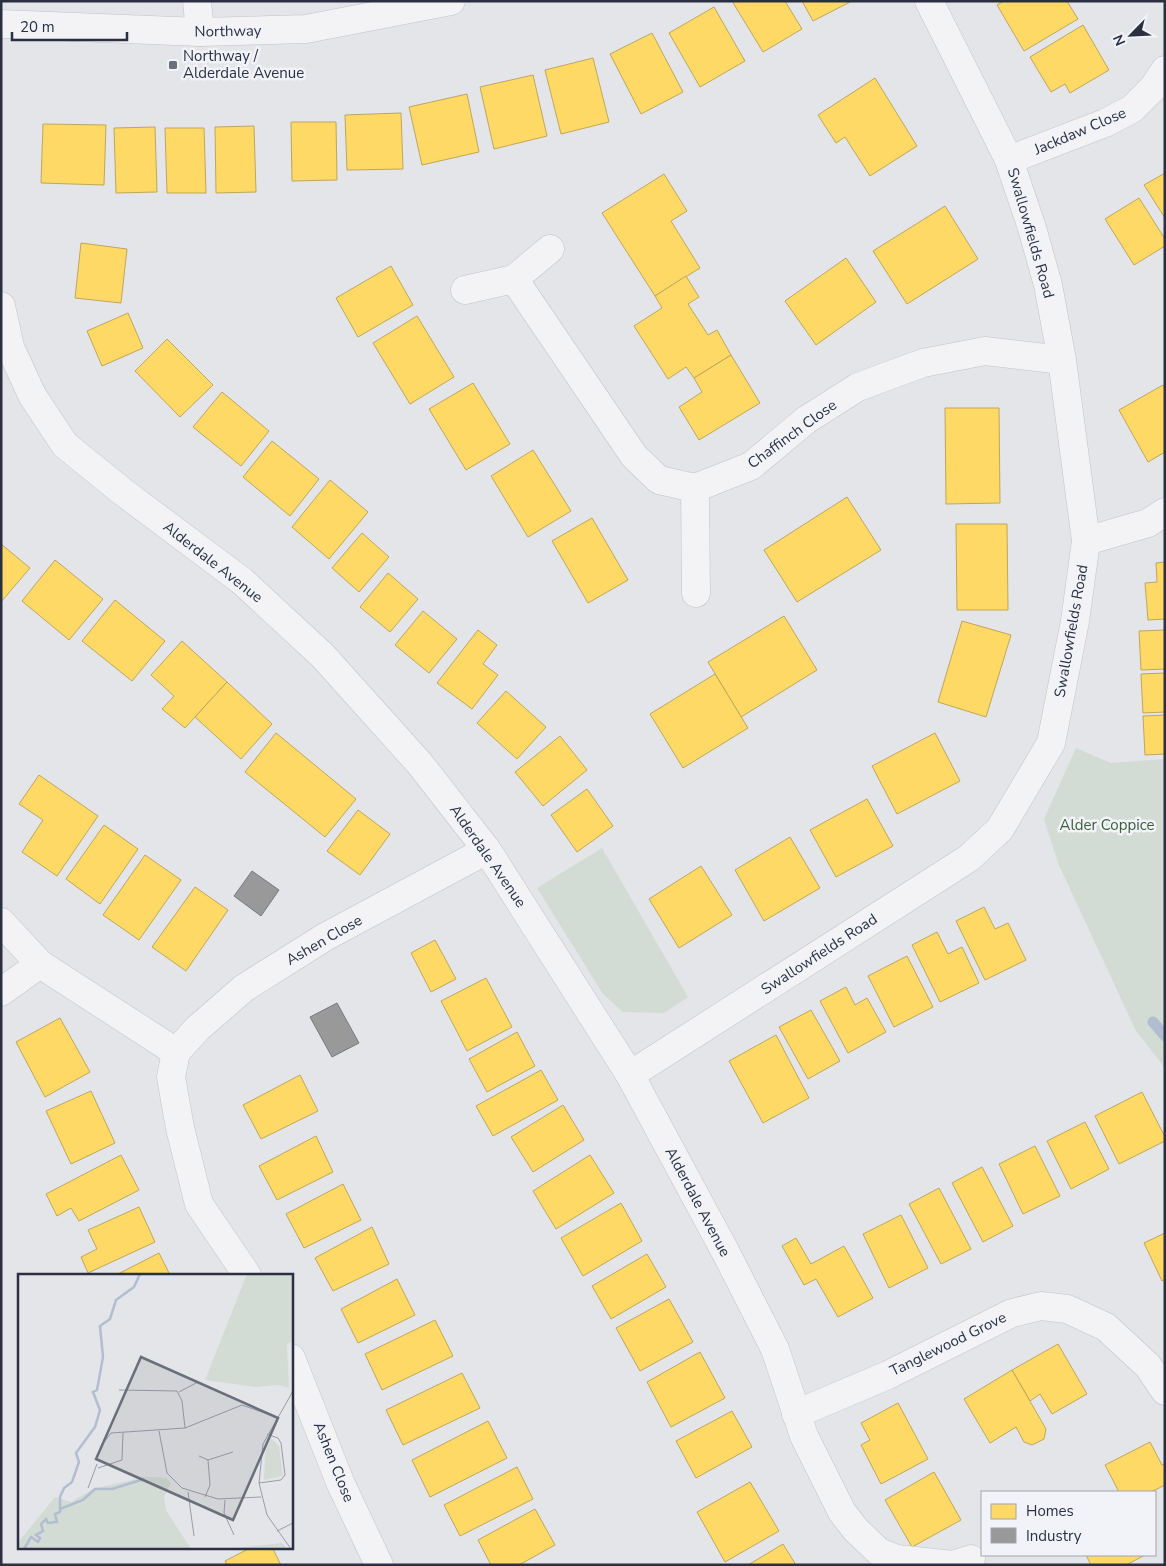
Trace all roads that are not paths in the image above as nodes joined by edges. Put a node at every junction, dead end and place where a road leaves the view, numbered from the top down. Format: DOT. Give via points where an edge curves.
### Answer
graph roads {
  1 [pos="197,1"];
  2 [pos="452,1"];
  3 [pos="929,1"];
  4 [pos="1,24"];
  5 [pos="200,32"];
  6 [pos="1165,70"];
  7 [pos="1009,160"];
  8 [pos="550,249"];
  9 [pos="514,279"];
  10 [pos="465,290"];
  11 [pos="1,306"];
  12 [pos="1062,360"];
  13 [pos="695,488"];
  14 [pos="1165,512"];
  15 [pos="1086,541"];
  16 [pos="696,593"];
  17 [pos="487,850"];
  18 [pos="1,922"];
  19 [pos="40,964"];
  20 [pos="1,992"];
  21 [pos="176,1052"];
  22 [pos="630,1075"];
  23 [pos="246,1274"];
  24 [pos="292,1361"];
  25 [pos="1165,1391"];
  26 [pos="796,1414"];
  27 [pos="971,1559"];
  28 [pos="379,1565"];
  1 -- 5 [label="street"];
  2 -- 5 [label="street, Northway" via="306,29"];
  3 -- 7 [label="street, Swallowfields Road"];
  4 -- 5 [label="street, Northway"];
  6 -- 7 [label="street, Jackdaw Close" via="1132,109 1105,123"];
  7 -- 12 [label="street, Swallowfields Road" via="1048,285"];
  8 -- 9 [label="street"];
  9 -- 10 [label="street"];
  9 -- 13 [label="street" via="634,456 659,480"];
  11 -- 17 [label="street, Alderdale Avenue" via="10,347 32,395 65,445 242,581 323,656 420,764"];
  12 -- 13 [label="street, Chaffinch Close" via="985,351 923,363 858,387 806,420 751,466"];
  12 -- 15 [label="street, Swallowfields Road"];
  13 -- 16 [label="street"];
  14 -- 15 [label="street" via="1148,523"];
  15 -- 22 [label="street, Swallowfields Road" via="1075,621 1051,743 1000,828 969,858"];
  17 -- 21 [label="street, Ashen Close" via="325,937 244,988"];
  17 -- 22 [label="street, Alderdale Avenue"];
  18 -- 19 [label="street"];
  19 -- 20 [label="street"];
  19 -- 21 [label="street"];
  21 -- 23 [label="street" via="171,1077 199,1204"];
  22 -- 26 [label="street, Alderdale Avenue" via="774,1349"];
  24 -- 28 [label="street, Ashen Close" via="340,1482"];
  25 -- 26 [label="street, Tanglewood Grove" via="1148,1366 1106,1327 1067,1309 1041,1306 1012,1313 888,1375"];
  26 -- 27 [label="street, Alderdale Avenue" via="842,1512 879,1552 897,1559 953,1565"];
}
